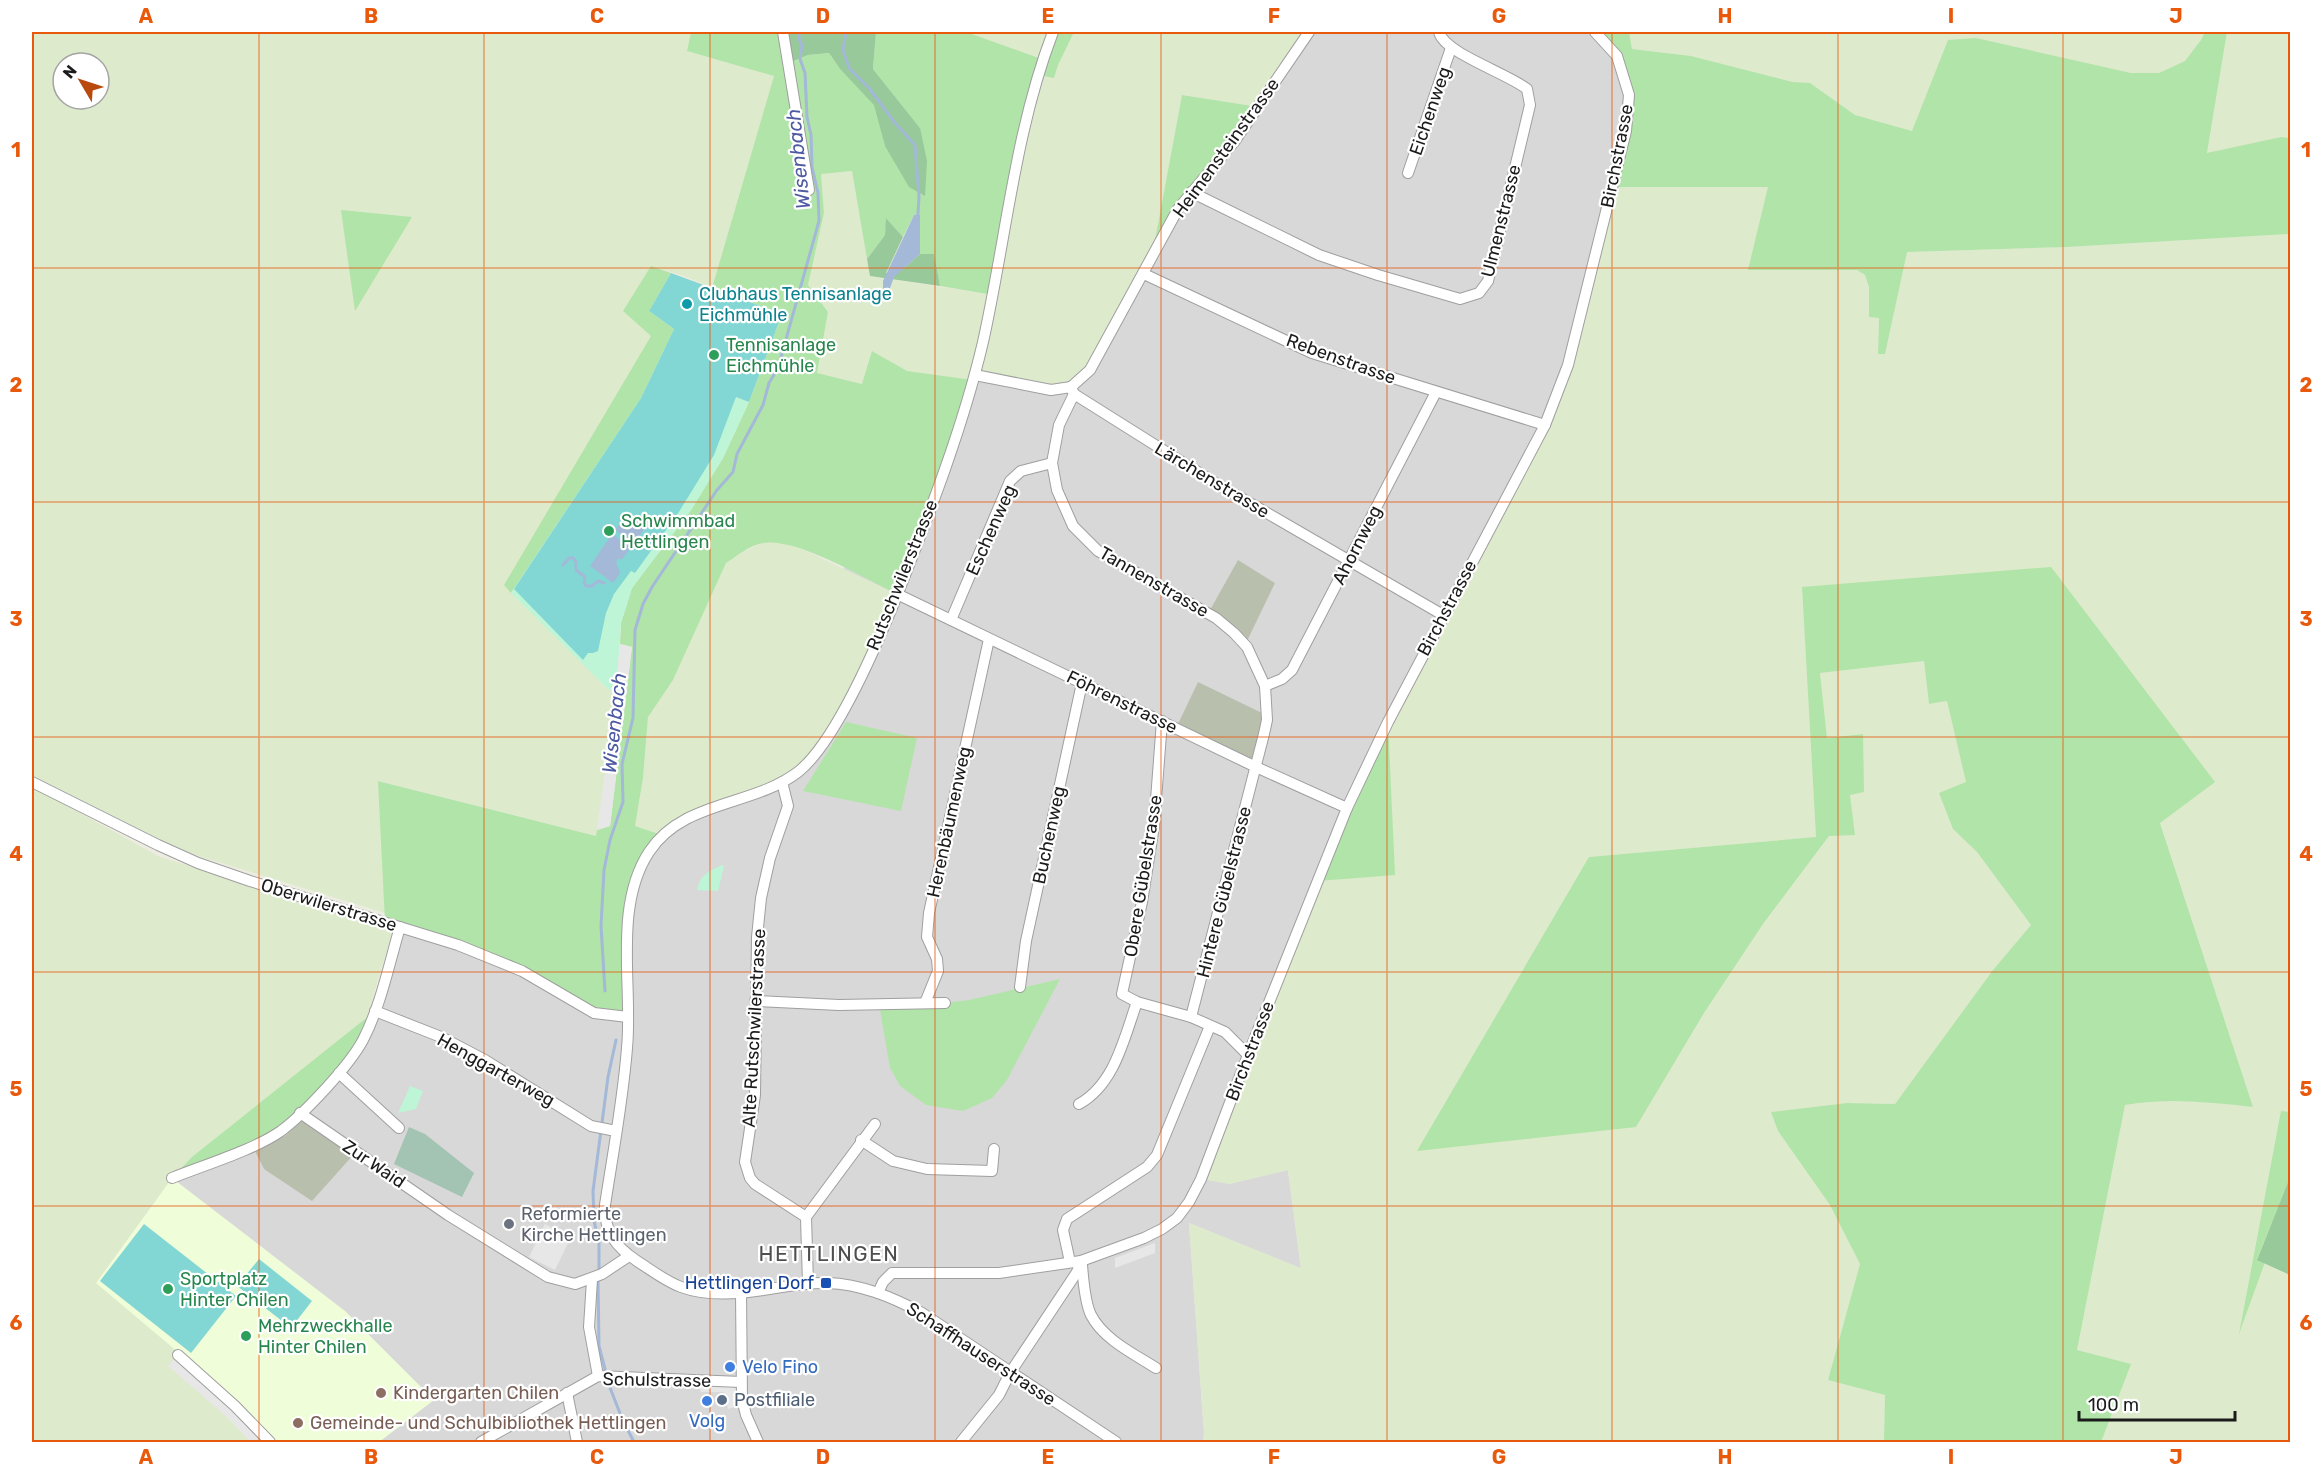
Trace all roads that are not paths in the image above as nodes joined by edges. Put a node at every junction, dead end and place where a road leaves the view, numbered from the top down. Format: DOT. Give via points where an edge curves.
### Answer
graph roads {
  1 [pos="783,32"];
  2 [pos="1053,32"];
  3 [pos="1309,32"];
  4 [pos="1439,32"];
  5 [pos="1595,32"];
  6 [pos="1451,48"];
  7 [pos="1408,173"];
  8 [pos="809,190"];
  9 [pos="1191,192"];
  10 [pos="1144,274"];
  11 [pos="975,375"];
  12 [pos="1072,391"];
  13 [pos="1436,392"];
  14 [pos="1545,424"];
  15 [pos="1052,462"];
  16 [pos="1349,561"];
  17 [pos="897,594"];
  18 [pos="1443,615"];
  19 [pos="951,620"];
  20 [pos="989,639"];
  21 [pos="1082,683"];
  22 [pos="1265,686"];
  23 [pos="1162,721"];
  24 [pos="1256,767"];
  25 [pos="32,782"];
  26 [pos="782,782"];
  27 [pos="1347,808"];
  28 [pos="400,927"];
  29 [pos="1020,987"];
  30 [pos="756,1001"];
  31 [pos="1137,1002"];
  32 [pos="925,1003"];
  33 [pos="945,1003"];
  34 [pos="375,1011"];
  35 [pos="628,1017"];
  36 [pos="1191,1017"];
  37 [pos="1210,1026"];
  38 [pos="1248,1055"];
  39 [pos="339,1073"];
  40 [pos="1079,1104"];
  41 [pos="300,1113"];
  42 [pos="874,1124"];
  43 [pos="399,1128"];
  44 [pos="612,1131"];
  45 [pos="861,1140"];
  46 [pos="994,1149"];
  47 [pos="172,1178"];
  48 [pos="806,1218"];
  49 [pos="629,1256"];
  50 [pos="1076,1261"];
  51 [pos="596,1277"];
  52 [pos="808,1284"];
  53 [pos="741,1292"];
  54 [pos="878,1293"];
  55 [pos="178,1355"];
  56 [pos="1156,1368"];
  57 [pos="1010,1373"];
  58 [pos="605,1376"];
  59 [pos="741,1382"];
  60 [pos="567,1393"];
  61 [pos="270,1443"];
  62 [pos="482,1443"];
  63 [pos="577,1443"];
  64 [pos="758,1443"];
  65 [pos="962,1443"];
  66 [pos="1116,1443"];
  1 -- 8 [label="street"];
  2 -- 11 [label="street, Rutschwilerstrasse" via="1029,109"];
  3 -- 9 [label="street, Heimensteinstrasse" via="1234,142"];
  4 -- 6 [label="street, Ulmenstrasse"];
  5 -- 14 [label="street, Birchstrasse" via="1617,56 1629,95 1626,131 1568,365"];
  6 -- 7 [label="street, Eichenweg"];
  6 -- 9 [label="street, Ulmenstrasse" via="1515,79 1527,89 1530,105 1488,281 1479,293 1460,299 1319,255"];
  9 -- 10 [label="street, Heimensteinstrasse"];
  10 -- 12 [label="street, Heimensteinstrasse" via="1090,370"];
  10 -- 13 [label="street, Rebenstrasse" via="1312,353"];
  11 -- 12 [label="street"];
  11 -- 17 [label="street, Rutschwilerstrasse"];
  12 -- 15 [label="street, Tannenstrasse" via="1059,425"];
  12 -- 16 [label="street, Lärchenstrasse" via="1217,484"];
  13 -- 14 [label="street, Rebenstrasse"];
  13 -- 16 [label="street, Ahornweg"];
  14 -- 18 [label="street, Birchstrasse"];
  15 -- 19 [label="street, Eschenweg" via="1021,471 1010,481"];
  15 -- 22 [label="street, Tannenstrasse" via="1057,490 1072,526 1098,551 1216,618 1246,647"];
  16 -- 18 [label="street, Lärchenstrasse"];
  16 -- 22 [label="street, Ahornweg" via="1292,670 1282,680"];
  17 -- 19 [label="street, Föhrenstrasse"];
  17 -- 26 [label="street, Rutschwilerstrasse" via="861,674 824,742 811,760"];
  18 -- 27 [label="street, Birchstrasse"];
  19 -- 20 [label="street, Föhrenstrasse"];
  20 -- 21 [label="street, Föhrenstrasse"];
  20 -- 32 [label="street, Herenbäumenweg" via="929,913 927,937 938,971"];
  21 -- 23 [label="street, Föhrenstrasse"];
  21 -- 29 [label="street, Buchenweg" via="1026,941"];
  22 -- 24 [label="street, Tannenstrasse" via="1266,720"];
  23 -- 24 [label="street, Föhrenstrasse"];
  23 -- 31 [label="street, Obere Gübelstrasse" via="1154,826 1122,994"];
  24 -- 27 [label="street, Föhrenstrasse"];
  24 -- 36 [label="street, Hintere Gübelstrasse"];
  25 -- 28 [label="street, Oberwilerstrasse" via="198,863"];
  26 -- 30 [label="street, Alte Rutschwilerstrasse" via="788,806 761,898"];
  26 -- 35 [label="street, Rutschwilerstrasse" via="692,815 649,852 639,870 629,908"];
  27 -- 38 [label="street, Birchstrasse"];
  28 -- 34 [label="street"];
  28 -- 35 [label="street, Oberwilerstrasse" via="504,962 594,1013"];
  30 -- 32 [label="street" via="839,1005"];
  30 -- 48 [label="street, Alte Rutschwilerstrasse" via="755,1095 746,1171 755,1184"];
  31 -- 36 [label="street"];
  31 -- 40 [label="street" via="1111,1073"];
  32 -- 33 [label="street"];
  34 -- 39 [label="street" via="363,1041"];
  34 -- 44 [label="street, Henggarterweg" via="441,1037 595,1128"];
  35 -- 44 [label="street, Schaffhauserstrasse" via="627,1047"];
  36 -- 37 [label="street"];
  37 -- 38 [label="street" via="1225,1032"];
  37 -- 50 [label="street" via="1157,1155 1147,1167 1067,1220 1063,1230"];
  38 -- 50 [label="street, Birchstrasse" via="1201,1179 1178,1218 1144,1238"];
  39 -- 41 [label="street"];
  39 -- 43 [label="street"];
  41 -- 47 [label="street" via="263,1141"];
  41 -- 51 [label="street, Zur Waid" via="448,1215 548,1277 575,1284"];
  42 -- 45 [label="street"];
  44 -- 49 [label="street, Schaffhauserstrasse" via="604,1221 612,1240"];
  45 -- 46 [label="street" via="894,1161 927,1169 992,1171"];
  45 -- 48 [label="street"];
  48 -- 52 [label="street"];
  49 -- 51 [label="street"];
  49 -- 53 [label="street, Schaffhauserstrasse" via="681,1287"];
  50 -- 54 [label="street, Birchstrasse" via="999,1273 892,1274"];
  50 -- 56 [label="street" via="1090,1315 1110,1336"];
  50 -- 57 [label="street" via="1077,1272"];
  51 -- 58 [label="street" via="589,1327"];
  52 -- 53 [label="street, Schaffhauserstrasse"];
  52 -- 54 [label="street, Schaffhauserstrasse" via="854,1286"];
  53 -- 59 [label="street"];
  54 -- 57 [label="street, Schaffhauserstrasse" via="922,1313"];
  55 -- 61 [label="street"];
  57 -- 65 [label="street" via="999,1395"];
  57 -- 66 [label="street, Schaffhauserstrasse"];
  58 -- 59 [label="street, Schulstrasse"];
  58 -- 60 [label="street, Schulstrasse"];
  59 -- 64 [label="street" via="744,1407"];
  60 -- 62 [label="street, Schulstrasse"];
  60 -- 63 [label="street"];
}
